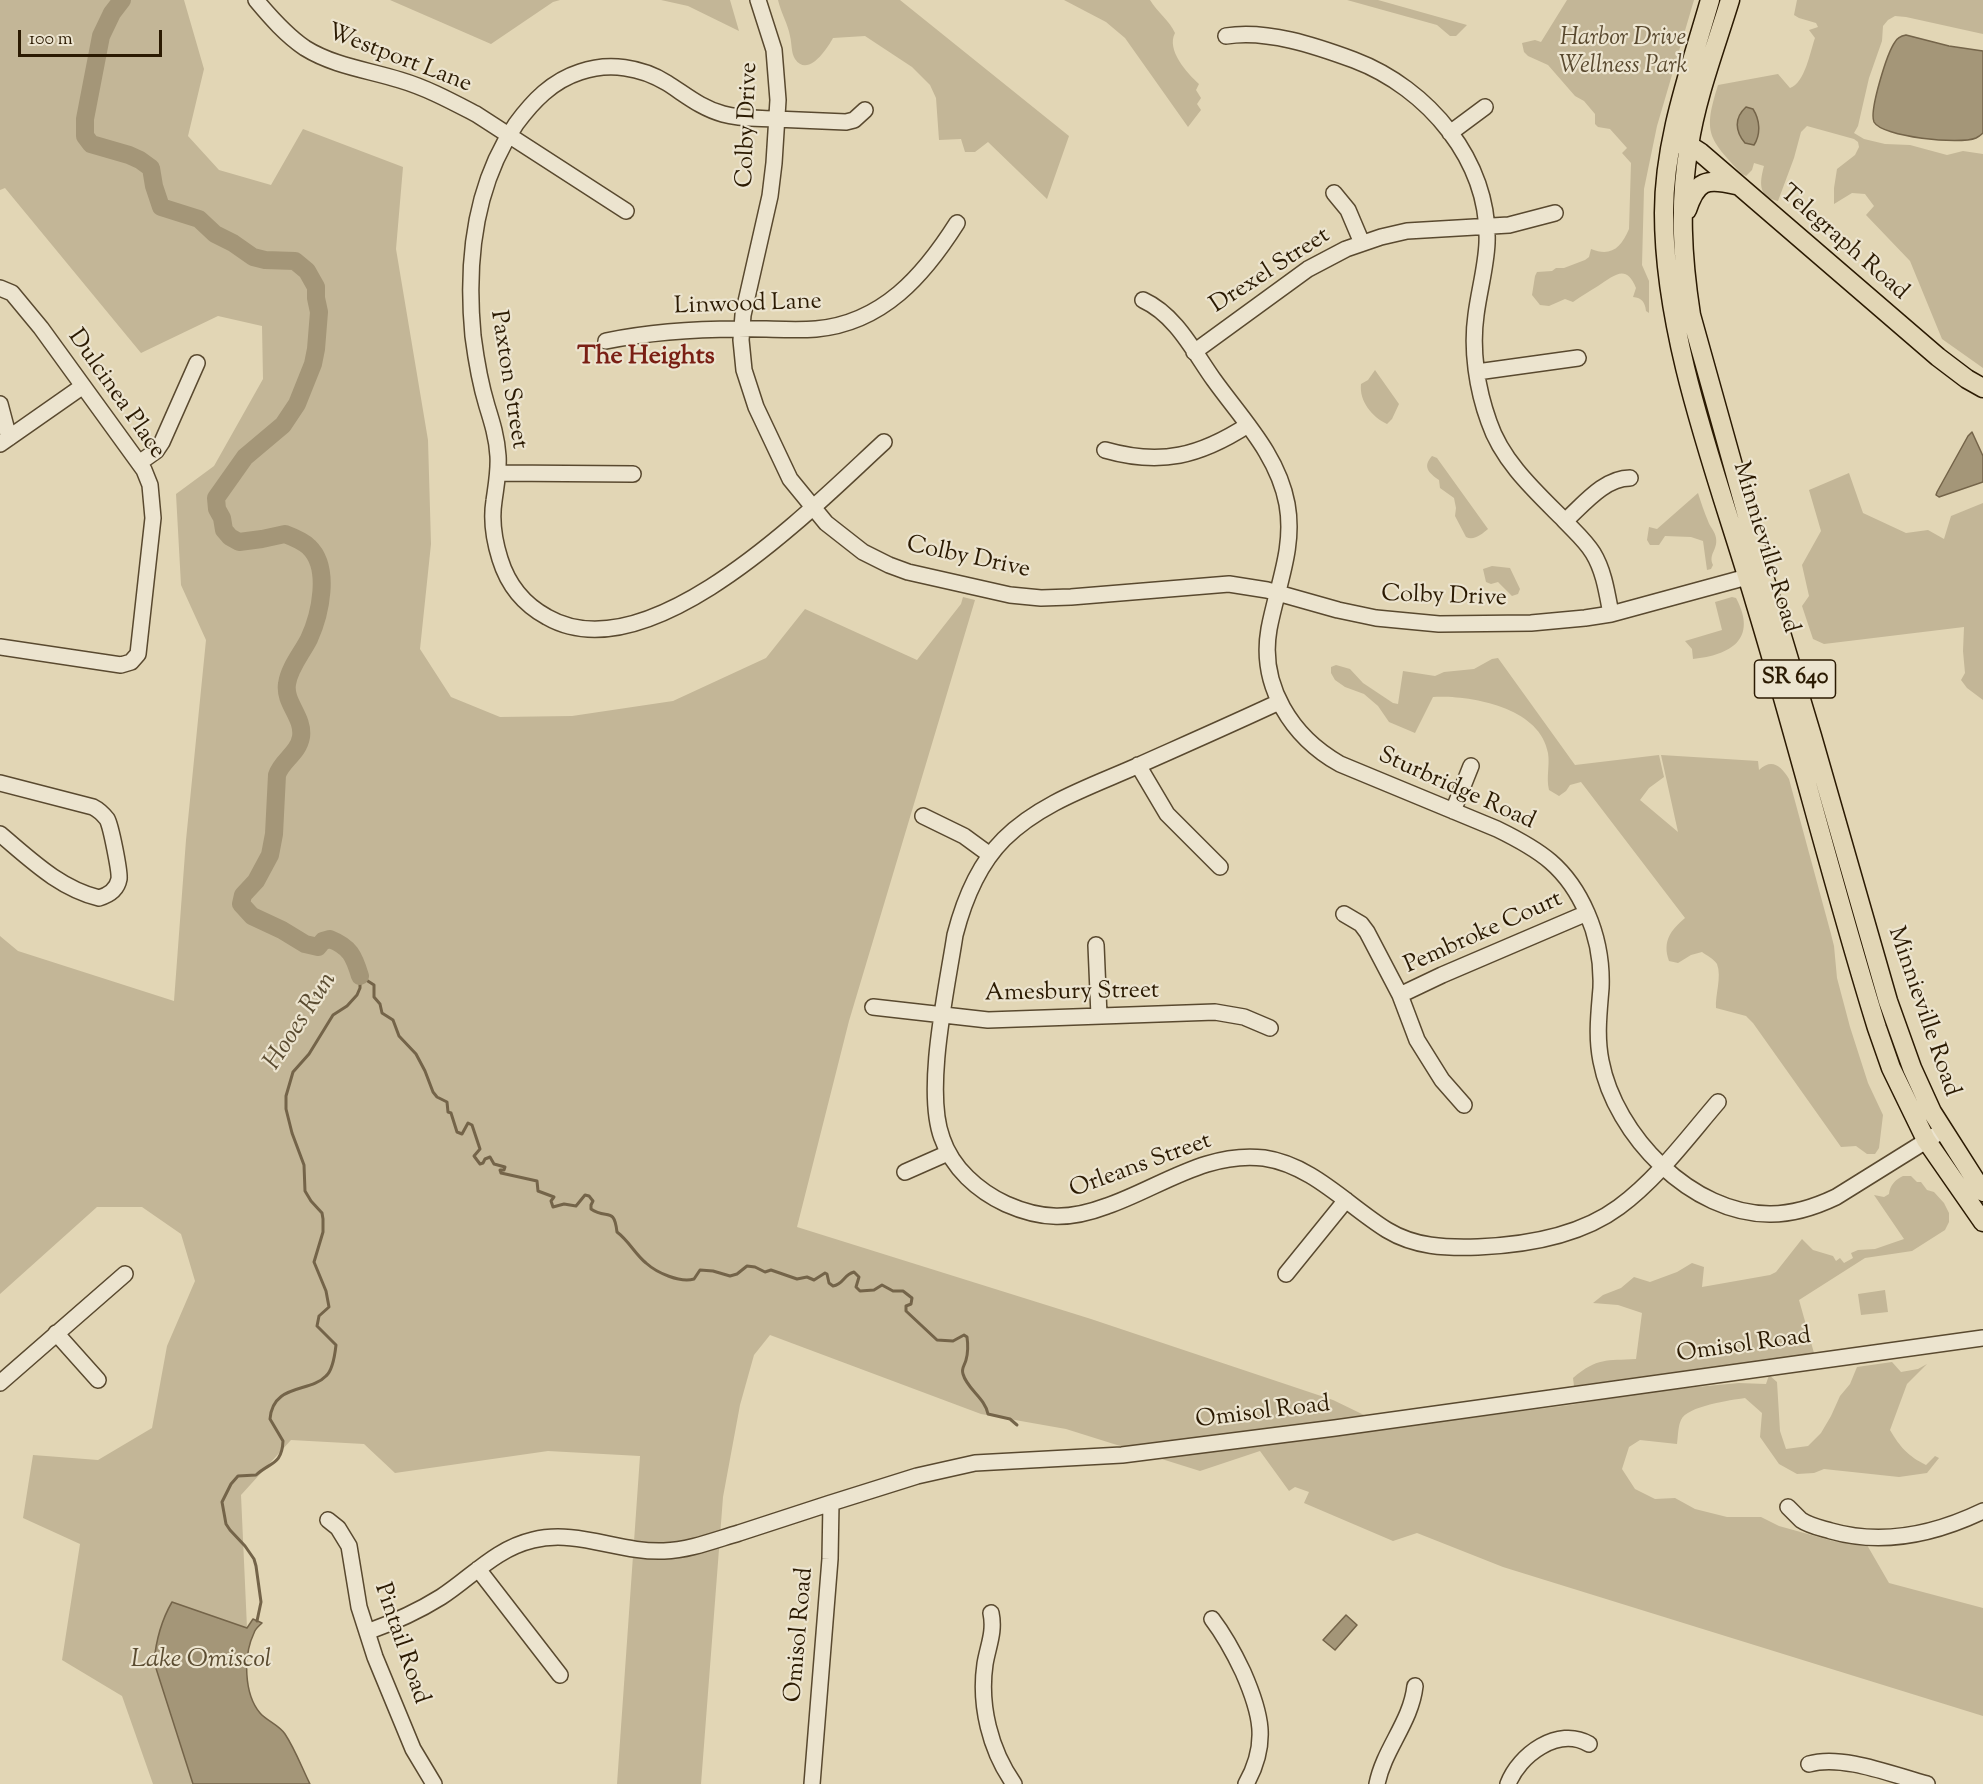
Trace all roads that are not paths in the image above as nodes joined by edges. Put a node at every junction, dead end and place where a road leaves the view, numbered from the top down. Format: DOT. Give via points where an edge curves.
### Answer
graph roads {
  1 [pos="256,0"];
  2 [pos="758,0"];
  3 [pos="1710,0"];
  4 [pos="1720,0"];
  5 [pos="1730,0"];
  6 [pos="1226,36"];
  7 [pos="1485,107"];
  8 [pos="865,110"];
  9 [pos="776,119"];
  10 [pos="1450,133"];
  11 [pos="509,135"];
  12 [pos="1670,143"];
  13 [pos="1689,145"];
  14 [pos="1737,185"];
  15 [pos="1334,193"];
  16 [pos="626,211"];
  17 [pos="1555,213"];
  18 [pos="957,223"];
  19 [pos="1682,225"];
  20 [pos="1486,227"];
  21 [pos="1362,243"];
  22 [pos="0,288"];
  23 [pos="1143,300"];
  24 [pos="741,328"];
  25 [pos="606,341"];
  26 [pos="1194,352"];
  27 [pos="1578,358"];
  28 [pos="197,363"];
  29 [pos="1477,372"];
  30 [pos="83,386"];
  31 [pos="1983,388"];
  32 [pos="0,404"];
  33 [pos="1248,425"];
  34 [pos="4,441"];
  35 [pos="884,442"];
  36 [pos="1105,450"];
  37 [pos="139,463"];
  38 [pos="498,473"];
  39 [pos="633,474"];
  40 [pos="1630,477"];
  41 [pos="813,507"];
  42 [pos="1565,521"];
  43 [pos="1755,575"];
  44 [pos="1278,593"];
  45 [pos="1611,614"];
  46 [pos="0,647"];
  47 [pos="1280,702"];
  48 [pos="1138,765"];
  49 [pos="1471,766"];
  50 [pos="0,783"];
  51 [pos="1453,811"];
  52 [pos="923,816"];
  53 [pos="0,834"];
  54 [pos="990,855"];
  55 [pos="1220,867"];
  56 [pos="1587,913"];
  57 [pos="1344,914"];
  58 [pos="1096,945"];
  59 [pos="1400,995"];
  60 [pos="873,1007"];
  61 [pos="943,1015"];
  62 [pos="1099,1016"];
  63 [pos="1270,1028"];
  64 [pos="1718,1102"];
  65 [pos="1464,1105"];
  66 [pos="1942,1131"];
  67 [pos="1926,1140"];
  68 [pos="948,1153"];
  69 [pos="1663,1167"];
  70 [pos="905,1172"];
  71 [pos="1983,1192"];
  72 [pos="1346,1200"];
  73 [pos="1983,1222"];
  74 [pos="124,1274"];
  75 [pos="1286,1274"];
  76 [pos="56,1333"];
  77 [pos="1983,1338"];
  78 [pos="98,1380"];
  79 [pos="0,1383"];
  80 [pos="831,1503"];
  81 [pos="1788,1507"];
  82 [pos="1983,1511"];
  83 [pos="328,1520"];
  84 [pos="478,1569"];
  85 [pos="991,1614"];
  86 [pos="1212,1619"];
  87 [pos="367,1632"];
  88 [pos="560,1675"];
  89 [pos="1415,1686"];
  90 [pos="1589,1744"];
  91 [pos="1809,1764"];
  92 [pos="434,1784"];
  93 [pos="812,1784"];
  94 [pos="1014,1784"];
  95 [pos="1246,1784"];
  96 [pos="1377,1784"];
  97 [pos="1508,1784"];
  98 [pos="1927,1784"];
  1 -- 11 [label="street, Westport Lane" via="292,38 315,53 345,66 424,88"];
  2 -- 9 [label="street, Colby Drive" via="774,50"];
  3 -- 12 [label="main road, Minnieville Road / SR 640"];
  4 -- 13 [label="main road" via="1683,124 1683,136"];
  5 -- 13 [label="main road, Minnieville Road / SR 640"];
  6 -- 10 [label="street" via="1263,35 1362,63 1414,95"];
  7 -- 10 [label="street"];
  8 -- 9 [label="street, Paxton Street" via="846,122"];
  9 -- 11 [label="street, Paxton Street" via="719,113 658,78 633,69 607,67 579,72 551,86"];
  9 -- 24 [label="street, Colby Drive" via="770,196"];
  10 -- 20 [label="street" via="1476,179"];
  11 -- 16 [label="street, Westport Lane"];
  11 -- 38 [label="street, Paxton Street" via="481,199 471,274 479,374 496,437"];
  12 -- 13 [label="main road"];
  12 -- 43 [label="main road, Minnieville Road / SR 640" via="1664,234 1678,334 1698,415"];
  13 -- 14 [label="main road, Telegraph Road"];
  13 -- 19 [label="main road, Minnieville Road / SR 640"];
  14 -- 19 [label="main road" via="1716,181 1700,185"];
  14 -- 31 [label="main road, Telegraph Road" via="1938,357"];
  15 -- 21 [label="street" via="1348,210"];
  17 -- 20 [label="street, Drexel Street"];
  18 -- 24 [label="street, Linwood Lane" via="915,280 898,296 864,316 816,329"];
  19 -- 43 [label="main road, Minnieville Road / SR 640" via="1691,315"];
  20 -- 21 [label="street, Drexel Street" via="1407,231"];
  20 -- 29 [label="street" via="1474,337"];
  21 -- 26 [label="street, Drexel Street" via="1308,269"];
  22 -- 30 [label="street, Dulcinea Place" via="12,293"];
  23 -- 26 [label="street, Sturbridge Road" via="1170,318"];
  24 -- 25 [label="street, Linwood Lane" via="669,331"];
  24 -- 41 [label="street, Colby Drive" via="744,370 756,407 782,465"];
  26 -- 33 [label="street, Sturbridge Road"];
  27 -- 29 [label="street"];
  28 -- 37 [label="street" via="162,442"];
  29 -- 42 [label="street" via="1488,420 1501,448"];
  30 -- 34 [label="street"];
  30 -- 37 [label="street, Dulcinea Place"];
  32 -- 34 [label="street"];
  33 -- 36 [label="street" via="1210,447 1171,458 1138,458"];
  33 -- 44 [label="street, Sturbridge Road" via="1270,457 1287,505 1288,547"];
  35 -- 41 [label="street, Paxton Street"];
  37 -- 46 [label="street, Dulcinea Place" via="150,485 153,518 135,659 121,665"];
  38 -- 39 [label="street"];
  38 -- 41 [label="street, Paxton Street" via="493,520 495,542 507,578 516,593 537,612 582,629 621,627 694,598 738,569"];
  40 -- 42 [label="street" via="1607,484"];
  41 -- 44 [label="street, Colby Drive" via="849,542 889,565 1001,594 1071,597 1229,584"];
  42 -- 45 [label="street" via="1596,560"];
  43 -- 45 [label="street, Colby Drive"];
  43 -- 66 [label="main road, Minnieville Road / SR 640" via="1819,758 1888,1001 1920,1089"];
  43 -- 67 [label="main road, Minnieville Road / SR 640" via="1877,1028 1891,1068"];
  44 -- 45 [label="street, Colby Drive" via="1360,616 1406,622 1531,623"];
  44 -- 47 [label="street, Sturbridge Road" via="1268,653 1272,684"];
  47 -- 48 [label="street, Orleans Street"];
  47 -- 51 [label="street, Sturbridge Road" via="1304,737 1328,757"];
  48 -- 54 [label="street, Orleans Street" via="1033,815"];
  48 -- 55 [label="street" via="1167,814"];
  49 -- 51 [label="street"];
  50 -- 53 [label="street" via="100,811 109,824 119,876 117,885 99,897 70,888"];
  51 -- 56 [label="street, Sturbridge Road" via="1518,839 1558,866"];
  52 -- 54 [label="street" via="964,836"];
  54 -- 61 [label="street, Orleans Street" via="959,918"];
  56 -- 59 [label="street, Pembroke Court"];
  56 -- 69 [label="street, Sturbridge Road" via="1600,969 1598,1027 1605,1077 1620,1113"];
  57 -- 59 [label="street, Pembroke Court" via="1368,932"];
  58 -- 62 [label="street"];
  59 -- 65 [label="street, Pembroke Court" via="1429,1061"];
  60 -- 61 [label="street, Amesbury Street"];
  61 -- 62 [label="street, Amesbury Street" via="988,1020"];
  61 -- 68 [label="street, Orleans Street" via="936,1109"];
  62 -- 63 [label="street, Amesbury Street" via="1215,1012 1244,1017"];
  64 -- 69 [label="street, Orleans Street"];
  66 -- 67 [label="street, Sturbridge Road"];
  66 -- 71 [label="main road, Minnieville Road / SR 640"];
  67 -- 69 [label="street, Sturbridge Road" via="1829,1200 1790,1213 1753,1213 1724,1206 1687,1186"];
  67 -- 73 [label="main road, Minnieville Road / SR 640"];
  68 -- 70 [label="street"];
  68 -- 72 [label="street, Orleans Street" via="967,1177 997,1200 1049,1216 1082,1215 1193,1168 1250,1157 1296,1167"];
  69 -- 72 [label="street, Orleans Street" via="1619,1207 1586,1226 1488,1246 1451,1248 1418,1244 1387,1230"];
  72 -- 75 [label="street"];
  74 -- 76 [label="street"];
  76 -- 78 [label="street"];
  76 -- 79 [label="street"];
  77 -- 80 [label="street, Omisol Road" via="1133,1454 975,1463 916,1476"];
  80 -- 84 [label="street" via="706,1543 666,1551 565,1538 534,1539 505,1550"];
  80 -- 93 [label="street, Omisol Road"];
  81 -- 82 [label="street" via="1814,1526 1884,1538 1942,1529"];
  83 -- 87 [label="street, Pintail Road" via="349,1546"];
  84 -- 87 [label="street" via="418,1611"];
  84 -- 88 [label="street"];
  85 -- 94 [label="street" via="993,1634 983,1697 994,1745"];
  86 -- 95 [label="street" via="1236,1657 1259,1713 1258,1759"];
  87 -- 92 [label="street, Pintail Road" via="413,1749"];
  89 -- 96 [label="street" via="1411,1708 1383,1762"];
  90 -- 97 [label="street" via="1571,1739 1545,1744 1526,1756"];
  91 -- 98 [label="street" via="1838,1761"];
}
